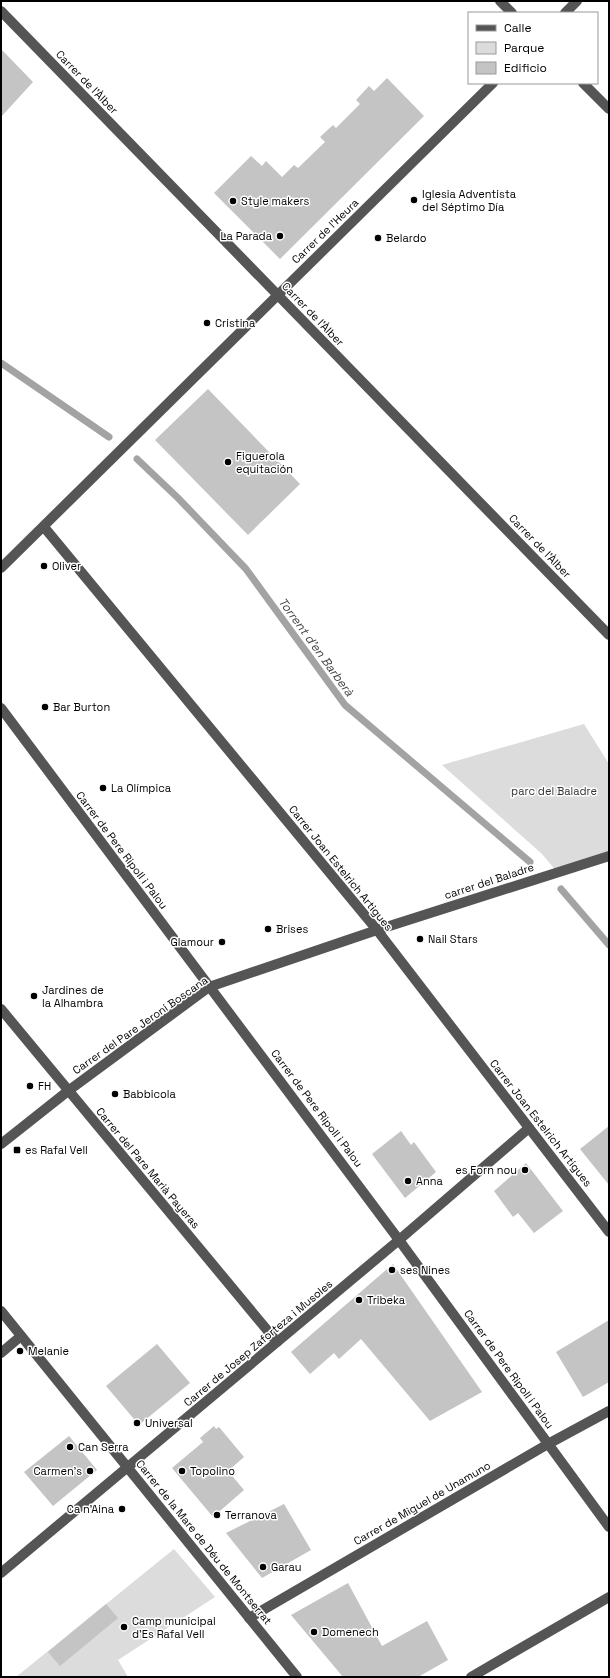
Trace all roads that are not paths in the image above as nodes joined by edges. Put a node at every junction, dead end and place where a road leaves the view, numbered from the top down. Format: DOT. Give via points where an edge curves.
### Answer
graph roads {
  1 [pos="500,1"];
  2 [pos="577,1"];
  3 [pos="1,11"];
  4 [pos="511,12"];
  5 [pos="565,12"];
  6 [pos="492,84"];
  7 [pos="584,84"];
  8 [pos="609,109"];
  9 [pos="277,294"];
  10 [pos="44,527"];
  11 [pos="1,568"];
  12 [pos="609,635"];
  13 [pos="1,708"];
  14 [pos="609,856"];
  15 [pos="377,930"];
  16 [pos="210,987"];
  17 [pos="1,1008"];
  18 [pos="68,1091"];
  19 [pos="529,1128"];
  20 [pos="1,1144"];
  21 [pos="609,1232"];
  22 [pos="399,1240"];
  23 [pos="1,1311"];
  24 [pos="21,1336"];
  25 [pos="277,1342"];
  26 [pos="1,1353"];
  27 [pos="609,1411"];
  28 [pos="548,1444"];
  29 [pos="129,1468"];
  30 [pos="609,1526"];
  31 [pos="1,1573"];
  32 [pos="609,1596"];
  33 [pos="248,1618"];
  34 [pos="297,1677"];
  35 [pos="471,1677"];
  1 -- 4 [label="street"];
  2 -- 5 [label="street"];
  3 -- 9 [label="street, Carrer de l'Àlber"];
  6 -- 9 [label="street, Carrer de l'Heura"];
  7 -- 8 [label="street"];
  9 -- 10 [label="street, Carrer de l'Heura"];
  9 -- 12 [label="street, Carrer de l'Àlber"];
  10 -- 11 [label="street, Carrer de l'Heura"];
  10 -- 15 [label="street, Carrer Joan Estelrich Artigues"];
  13 -- 16 [label="street, Carrer de Pere Ripoll i Palou"];
  14 -- 15 [label="street, carrer del Baladre"];
  15 -- 16 [label="street, Carrer del Pare Jeroni Boscana"];
  15 -- 19 [label="street, Carrer Joan Estelrich Artigues"];
  16 -- 18 [label="street, Carrer del Pare Jeroni Boscana"];
  16 -- 22 [label="street, Carrer de Pere Ripoll i Palou"];
  17 -- 18 [label="street, Carrer del Pare Marià Payeras"];
  18 -- 20 [label="street, Carrer del Pare Jeroni Boscana"];
  18 -- 25 [label="street, Carrer del Pare Marià Payeras"];
  19 -- 21 [label="street, Carrer Joan Estelrich Artigues"];
  19 -- 22 [label="street, Carrer de Josep Zaforteza i Musoles"];
  22 -- 25 [label="street, Carrer de Josep Zaforteza i Musoles"];
  22 -- 28 [label="street, Carrer de Pere Ripoll i Palou"];
  23 -- 24 [label="street, Carrer de la Mare de Déu de Montserrat"];
  24 -- 26 [label="street"];
  24 -- 29 [label="street, Carrer de la Mare de Déu de Montserrat"];
  25 -- 29 [label="street, Carrer de Josep Zaforteza i Musoles"];
  27 -- 28 [label="street, Carrer de Miguel de Unamuno"];
  28 -- 30 [label="street, Carrer de Pere Ripoll i Palou"];
  28 -- 33 [label="street, Carrer de Miguel de Unamuno"];
  29 -- 31 [label="street, Carrer de Josep Zaforteza i Musoles"];
  29 -- 33 [label="street, Carrer de la Mare de Déu de Montserrat"];
  32 -- 35 [label="street"];
  33 -- 34 [label="street, Carrer de la Mare de Déu de Montserrat"];
}
